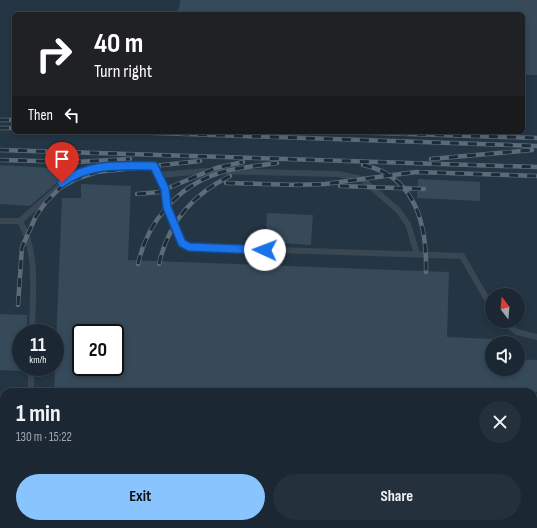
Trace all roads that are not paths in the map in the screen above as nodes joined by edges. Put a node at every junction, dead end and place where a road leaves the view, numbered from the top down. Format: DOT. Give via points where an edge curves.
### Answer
graph roads {
  1 [pos="158,175"];
  2 [pos="0,221"];
  3 [pos="20,221"];
  4 [pos="416,254"];
  5 [pos="485,296"];
  6 [pos="32,324"];
  7 [pos="512,328"];
  8 [pos="537,337"];
  9 [pos="31,376"];
  10 [pos="30,388"];
  1 -- 3 [label="lane" via="154,166 101,166 71,176"];
  1 -- 4 [label="lane" via="207,171 338,174 362,179 398,210 408,224"];
  1 -- 4 [label="lane" via="165,189 167,207 182,243 189,247"];
  2 -- 3 [label="lane"];
  3 -- 6 [label="lane" via="27,234 33,261"];
  4 -- 5 [label="lane" via="462,256"];
  7 -- 8 [label="lane"];
  9 -- 10 [label="lane"];
}
